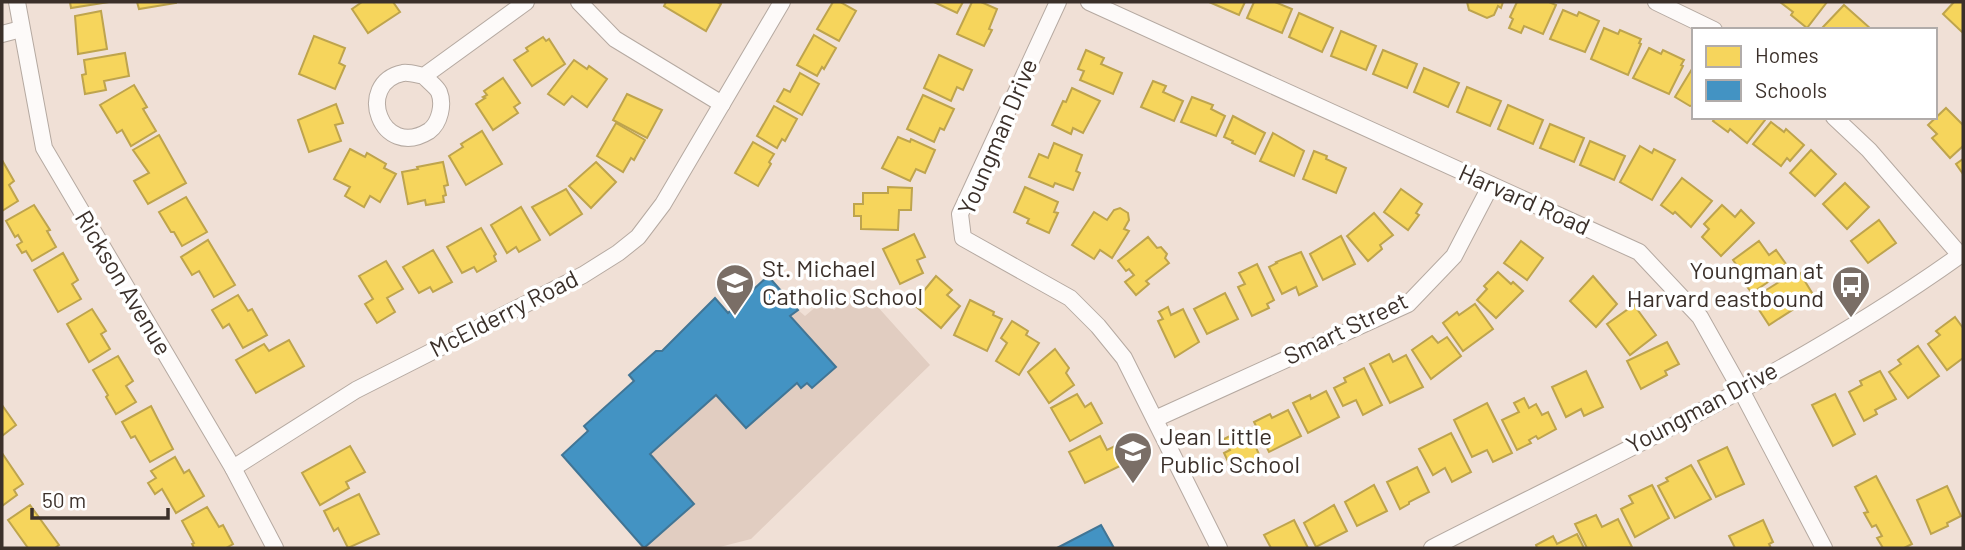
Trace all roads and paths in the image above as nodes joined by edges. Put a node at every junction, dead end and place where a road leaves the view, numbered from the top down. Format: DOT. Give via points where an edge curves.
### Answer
graph roads {
  1 [pos="16,2"];
  2 [pos="526,2"];
  3 [pos="579,2"];
  4 [pos="782,2"];
  5 [pos="1058,2"];
  6 [pos="1089,2"];
  7 [pos="1656,2"];
  8 [pos="1711,28"];
  9 [pos="21,29"];
  10 [pos="2,34"];
  11 [pos="424,76"];
  12 [pos="722,104"];
  13 [pos="1835,119"];
  14 [pos="1491,185"];
  15 [pos="1962,254"];
  16 [pos="1741,390"];
  17 [pos="1155,419"];
  18 [pos="233,468"];
  19 [pos="275,548"];
  20 [pos="1219,548"];
  21 [pos="1432,548"];
  22 [pos="1824,548"];
  1 -- 9 [label="street, Rickson Avenue"];
  2 -- 11 [label="street"];
  3 -- 12 [label="street" via="615,39"];
  4 -- 12 [label="street, McElderry Road"];
  5 -- 17 [label="street, Youngman Drive" via="960,214 963,238 1070,298 1124,358"];
  6 -- 14 [label="street, Harvard Road"];
  7 -- 8 [label="street"];
  9 -- 10 [label="street"];
  9 -- 18 [label="street, Rickson Avenue" via="44,148"];
  11 -- 11 [label="street" via="403,73 384,82 375,101 379,121 394,135 414,138 432,129 442,111 438,91"];
  12 -- 18 [label="street, McElderry Road" via="663,204 638,237 618,253 356,390"];
  13 -- 15 [label="street"];
  14 -- 16 [label="street, Harvard Road" via="1639,252 1700,317"];
  14 -- 17 [label="street, Smart Street" via="1454,256 1408,303"];
  15 -- 16 [label="street, Youngman Drive" via="1868,318"];
  16 -- 21 [label="street, Youngman Drive"];
  16 -- 22 [label="street, Harvard Road"];
  17 -- 20 [label="street, Youngman Drive"];
  18 -- 19 [label="street, Rickson Avenue"];
}
